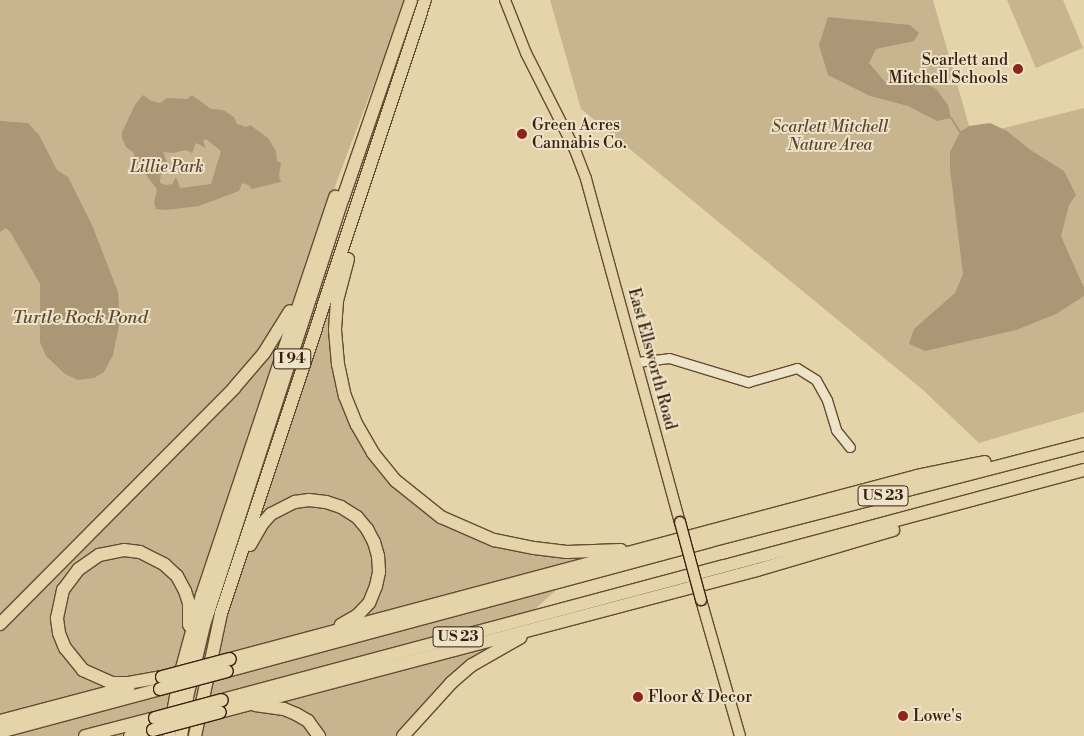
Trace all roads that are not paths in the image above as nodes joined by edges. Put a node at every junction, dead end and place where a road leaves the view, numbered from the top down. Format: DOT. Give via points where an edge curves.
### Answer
graph roads {
  1 [pos="411,0"];
  2 [pos="425,0"];
  3 [pos="505,0"];
  4 [pos="388,70"];
  5 [pos="370,165"];
  6 [pos="308,278"];
  7 [pos="637,362"];
  8 [pos="1084,444"];
  9 [pos="850,447"];
  10 [pos="1057,451"];
  11 [pos="1084,470"];
  12 [pos="1023,487"];
  13 [pos="660,545"];
  14 [pos="236,568"];
  15 [pos="555,623"];
  16 [pos="0,624"];
  17 [pos="318,636"];
  18 [pos="188,643"];
  19 [pos="228,665"];
  20 [pos="157,682"];
  21 [pos="221,706"];
  22 [pos="240,706"];
  23 [pos="0,721"];
  24 [pos="154,724"];
  25 [pos="0,732"];
  26 [pos="85,736"];
  27 [pos="130,736"];
  28 [pos="169,736"];
  29 [pos="181,736"];
  30 [pos="195,736"];
  31 [pos="319,736"];
  32 [pos="403,736"];
  33 [pos="740,736"];
  1 -- 4 [label="highway, I 94"];
  2 -- 5 [label="highway, I 94"];
  3 -- 7 [label="main road, East Ellsworth Road" via="526,53 575,150 606,247"];
  4 -- 6 [label="highway" via="376,87 356,136"];
  4 -- 29 [label="highway, I 94" via="204,625"];
  5 -- 13 [label="highway" via="365,201 337,301 334,330 345,396 373,453 396,481 434,511 494,540 567,552 614,551"];
  5 -- 14 [label="highway, I 94"];
  6 -- 16 [label="highway" via="277,335 234,388"];
  6 -- 18 [label="highway"];
  7 -- 9 [label="street" via="669,358 748,382 797,368 816,380 827,400 836,430"];
  7 -- 33 [label="main road, East Ellsworth Road, bridge"];
  8 -- 10 [label="highway, US 23"];
  10 -- 13 [label="highway" via="1018,455 917,476"];
  10 -- 19 [label="highway, US 23"];
  11 -- 12 [label="highway, US 23"];
  12 -- 15 [label="highway" via="970,508 757,570"];
  12 -- 21 [label="highway, US 23"];
  13 -- 17 [label="highway"];
  14 -- 17 [label="highway" via="262,524 281,508 309,500 326,502 357,517 367,529 378,556 376,586 369,603 358,616"];
  14 -- 30 [label="highway, I 94" via="212,648"];
  15 -- 22 [label="highway"];
  15 -- 32 [label="highway" via="514,640 472,665"];
  17 -- 19 [label="highway"];
  18 -- 20 [label="highway" via="190,618 185,591 165,564 146,554 124,550 99,556 79,568 63,590 59,603 59,633 65,648 83,670 104,680"];
  18 -- 28 [label="highway" via="174,699"];
  19 -- 20 [label="highway, bridge"];
  20 -- 23 [label="highway"];
  20 -- 25 [label="highway"];
  21 -- 22 [label="highway"];
  21 -- 24 [label="highway, bridge"];
  22 -- 31 [label="highway" via="284,709 308,722"];
  24 -- 26 [label="highway"];
  24 -- 27 [label="highway"];
}
